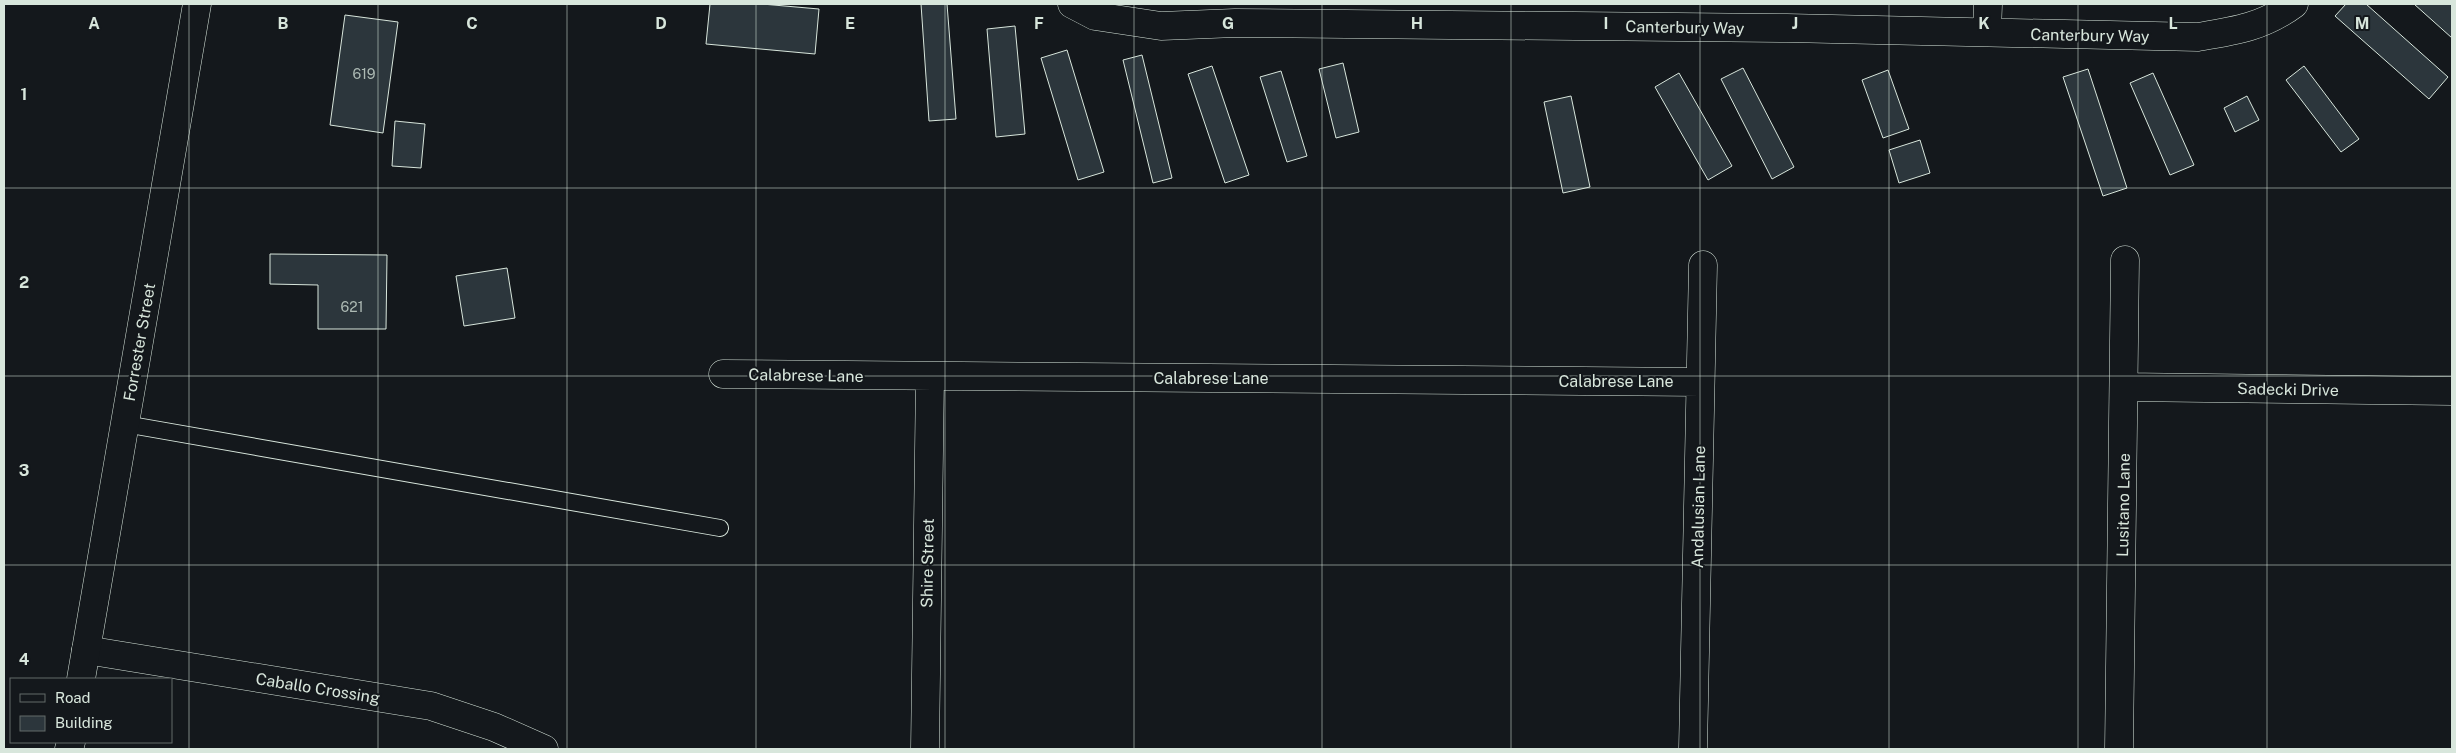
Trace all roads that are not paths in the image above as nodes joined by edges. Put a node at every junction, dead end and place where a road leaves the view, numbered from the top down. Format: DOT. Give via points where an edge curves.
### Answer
graph roads {
  1 [pos="197,4"];
  2 [pos="1072,4"];
  3 [pos="1988,4"];
  4 [pos="2294,4"];
  5 [pos="1188,14"];
  6 [pos="1987,32"];
  7 [pos="2125,260"];
  8 [pos="1703,265"];
  9 [pos="722,374"];
  10 [pos="930,376"];
  11 [pos="1700,382"];
  12 [pos="2124,387"];
  13 [pos="2452,391"];
  14 [pos="125,424"];
  15 [pos="720,528"];
  16 [pos="86,650"];
  17 [pos="81,678"];
  18 [pos="544,749"];
  19 [pos="925,749"];
  20 [pos="1693,749"];
  21 [pos="2119,749"];
  1 -- 14 [label="street, Forrester Street"];
  2 -- 5 [label="street, Canterbury Way" via="1095,16 1161,26"];
  3 -- 6 [label="street"];
  4 -- 6 [label="street, Canterbury Way" via="2277,17 2244,30 2198,38"];
  5 -- 6 [label="street, Canterbury Way" via="1235,23"];
  7 -- 12 [label="street, Lusitano Lane"];
  8 -- 11 [label="street, Andalusian Lane"];
  9 -- 10 [label="street, Calabrese Lane"];
  10 -- 11 [label="street, Calabrese Lane"];
  10 -- 19 [label="street, Shire Street"];
  11 -- 20 [label="street, Andalusian Lane"];
  12 -- 13 [label="street, Sadecki Drive"];
  12 -- 21 [label="street, Lusitano Lane"];
  14 -- 15 [label="lane"];
  14 -- 16 [label="street, Forrester Street"];
  16 -- 17 [label="street, Forrester Street"];
  16 -- 18 [label="street, Caballo Crossing" via="431,706 494,727"];
}
